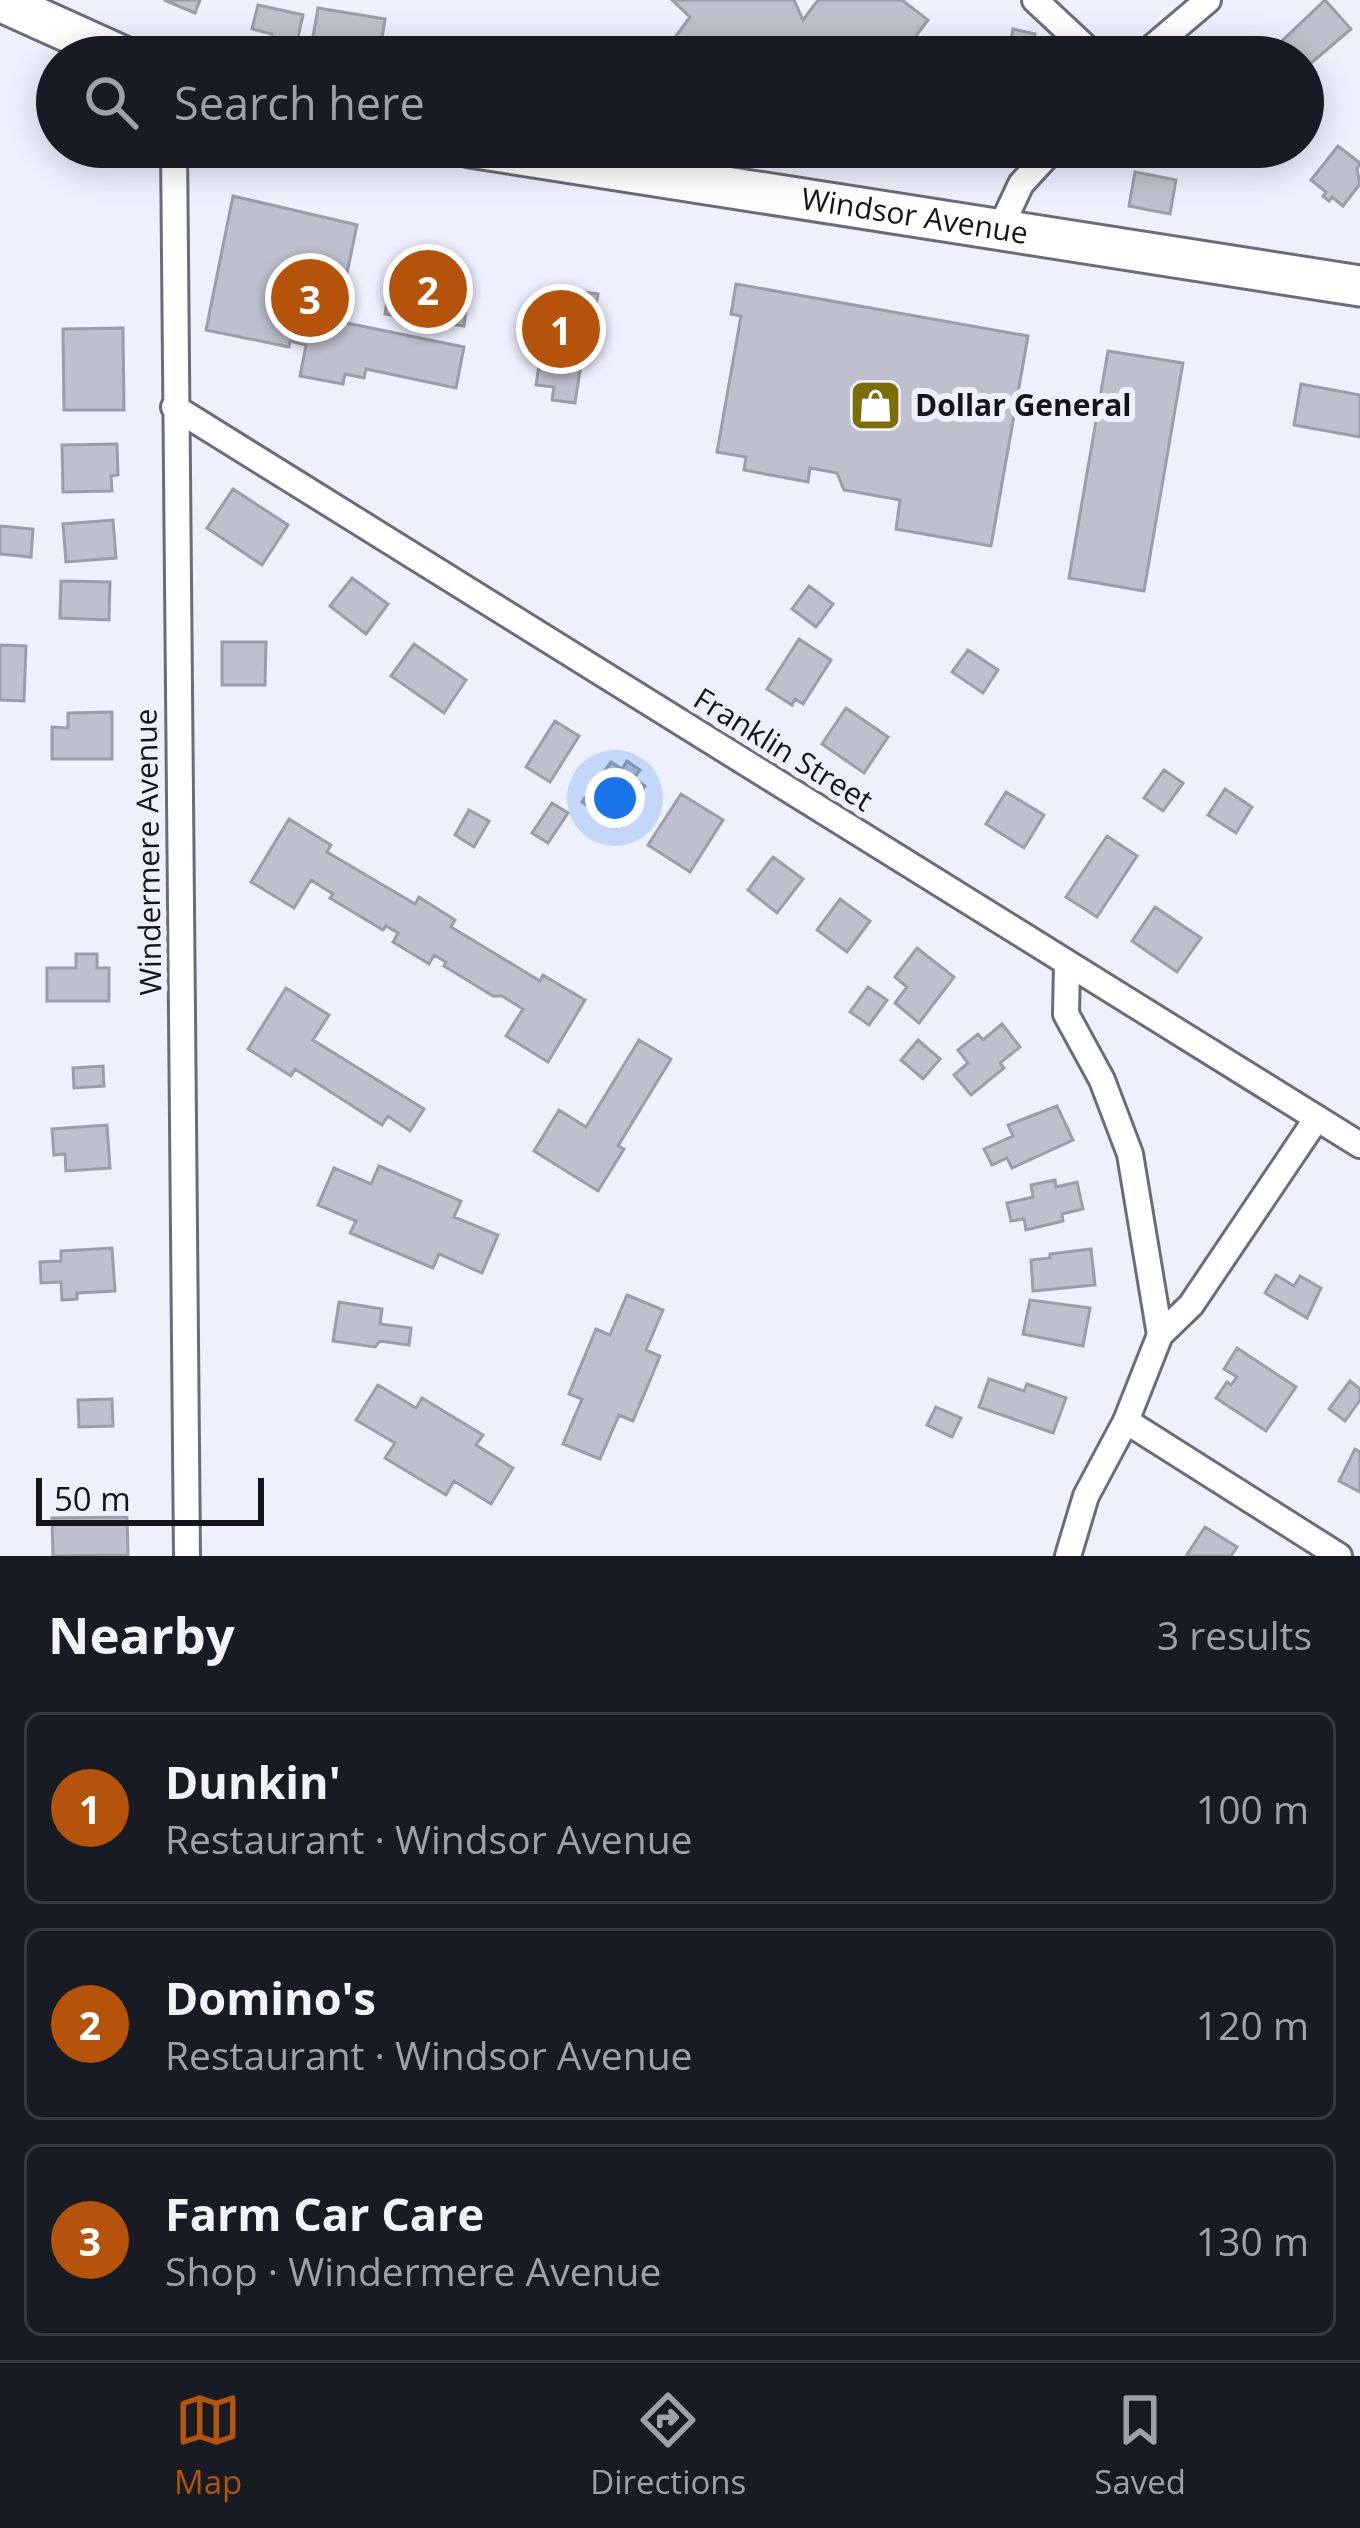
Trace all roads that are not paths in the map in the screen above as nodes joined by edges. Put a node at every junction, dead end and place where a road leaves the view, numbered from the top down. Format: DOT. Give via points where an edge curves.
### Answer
graph roads {
  1 [pos="1035,0"];
  2 [pos="1208,0"];
  3 [pos="0,1"];
  4 [pos="78,36"];
  5 [pos="1074,36"];
  6 [pos="1166,36"];
  7 [pos="174,168"];
  8 [pos="602,168"];
  9 [pos="1036,168"];
  10 [pos="999,231"];
  11 [pos="1360,286"];
  12 [pos="174,406"];
  13 [pos="1067,964"];
  14 [pos="1318,1118"];
  15 [pos="1360,1145"];
  16 [pos="1160,1335"];
  17 [pos="1126,1420"];
  18 [pos="187,1556"];
  19 [pos="1068,1556"];
  20 [pos="1339,1556"];
  1 -- 5 [label="street"];
  2 -- 6 [label="street"];
  3 -- 4 [label="main road"];
  7 -- 12 [label="street, Windermere Avenue"];
  8 -- 10 [label="main road, Windsor Avenue"];
  9 -- 10 [label="street"];
  10 -- 11 [label="main road, Windsor Avenue"];
  12 -- 13 [label="street, Franklin Street"];
  12 -- 18 [label="street, Windermere Avenue"];
  13 -- 14 [label="street, Franklin Street"];
  13 -- 16 [label="street" via="1066,1014 1130,1154"];
  14 -- 15 [label="street, Franklin Street"];
  14 -- 16 [label="street" via="1191,1305"];
  16 -- 17 [label="street"];
  17 -- 19 [label="street" via="1086,1496"];
  17 -- 20 [label="street"];
}
